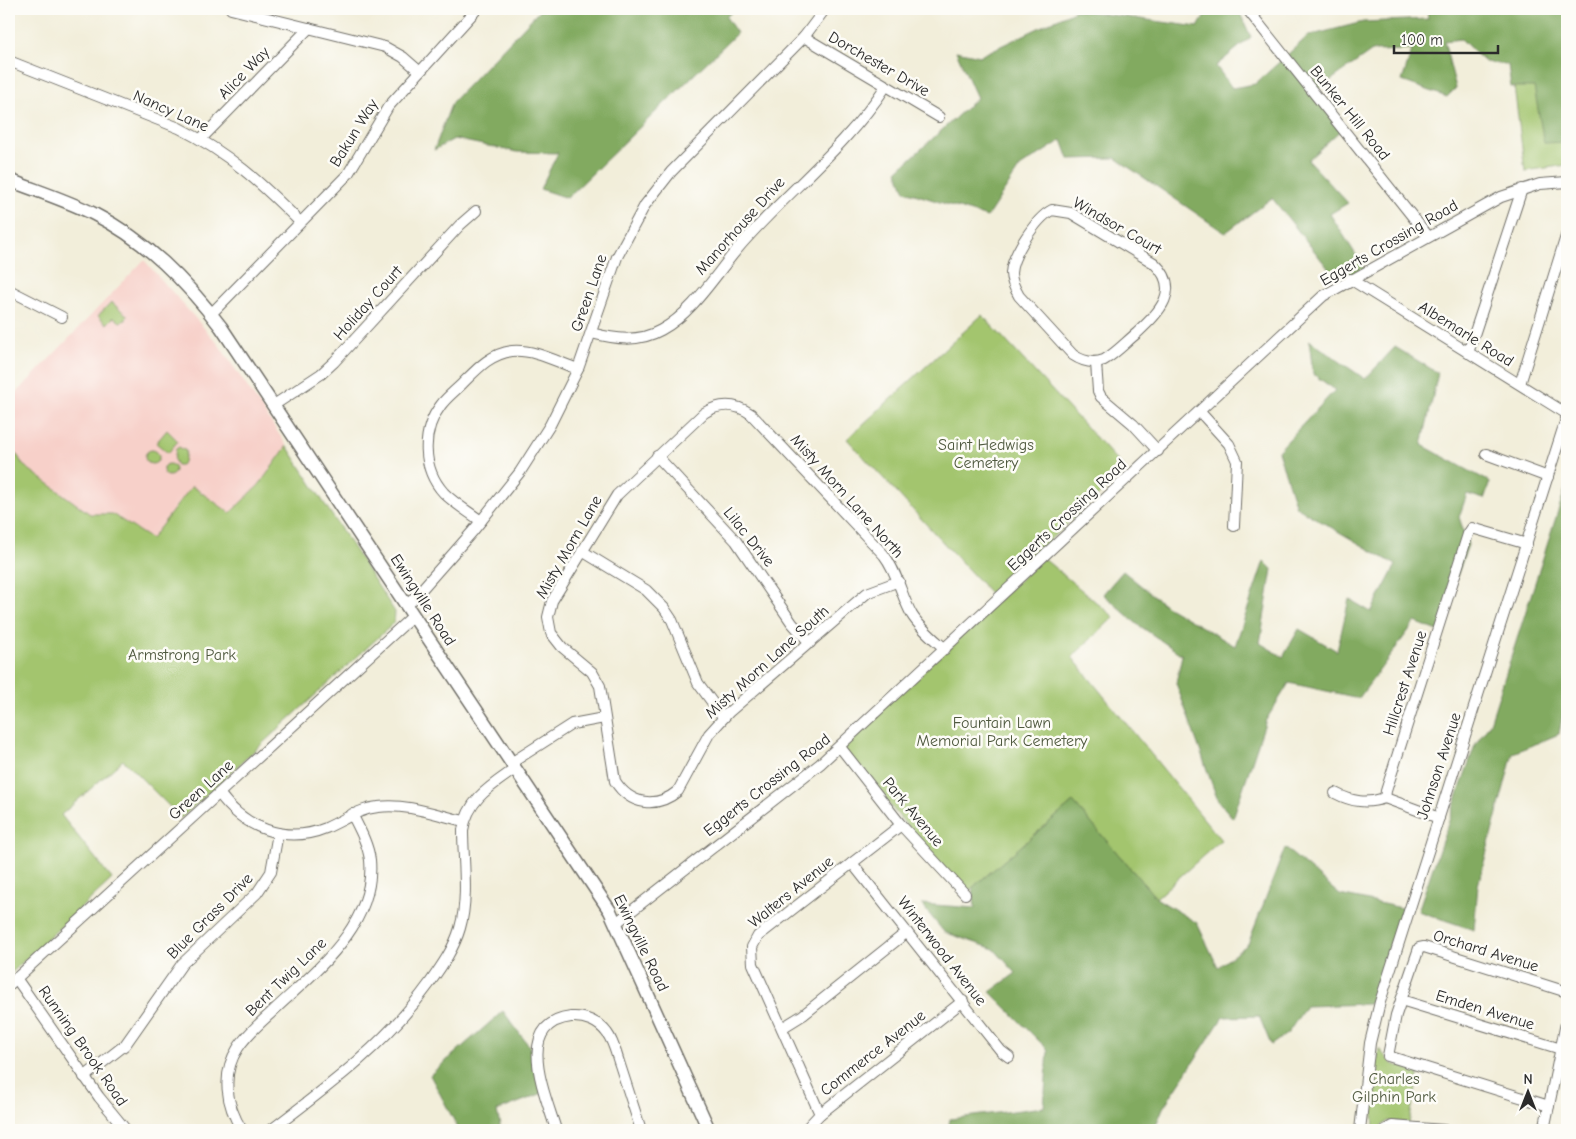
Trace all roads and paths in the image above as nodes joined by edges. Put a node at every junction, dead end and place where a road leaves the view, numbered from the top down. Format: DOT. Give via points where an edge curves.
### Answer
graph roads {
  1 [pos="232,9"];
  2 [pos="477,9"];
  3 [pos="825,9"];
  4 [pos="1253,11"];
  5 [pos="309,28"];
  6 [pos="804,37"];
  7 [pos="9,61"];
  8 [pos="420,71"];
  9 [pos="886,86"];
  10 [pos="939,117"];
  11 [pos="201,139"];
  12 [pos="9,180"];
  13 [pos="1567,182"];
  14 [pos="1522,189"];
  15 [pos="476,211"];
  16 [pos="300,222"];
  17 [pos="1567,233"];
  18 [pos="1428,236"];
  19 [pos="1350,280"];
  20 [pos="9,290"];
  21 [pos="211,314"];
  22 [pos="62,317"];
  23 [pos="591,333"];
  24 [pos="1468,353"];
  25 [pos="1096,363"];
  26 [pos="578,369"];
  27 [pos="1520,384"];
  28 [pos="274,405"];
  29 [pos="727,405"];
  30 [pos="1200,412"];
  31 [pos="1567,415"];
  32 [pos="1158,451"];
  33 [pos="1486,454"];
  34 [pos="657,456"];
  35 [pos="1548,477"];
  36 [pos="480,521"];
  37 [pos="1234,526"];
  38 [pos="1526,544"];
  39 [pos="582,551"];
  40 [pos="898,581"];
  41 [pos="410,611"];
  42 [pos="810,643"];
  43 [pos="945,649"];
  44 [pos="723,717"];
  45 [pos="604,718"];
  46 [pos="840,747"];
  47 [pos="513,766"];
  48 [pos="219,793"];
  49 [pos="1336,793"];
  50 [pos="626,794"];
  51 [pos="1386,798"];
  52 [pos="352,814"];
  53 [pos="1438,818"];
  54 [pos="464,822"];
  55 [pos="901,825"];
  56 [pos="278,833"];
  57 [pos="852,863"];
  58 [pos="965,894"];
  59 [pos="616,923"];
  60 [pos="908,932"];
  61 [pos="12,982"];
  62 [pos="1567,992"];
  63 [pos="1401,1000"];
  64 [pos="962,1001"];
  65 [pos="1567,1018"];
  66 [pos="782,1028"];
  67 [pos="1561,1049"];
  68 [pos="1009,1057"];
  69 [pos="84,1076"];
  70 [pos="1550,1106"];
  71 [pos="820,1114"];
  72 [pos="1385,1129"];
  73 [pos="126,1130"];
  74 [pos="242,1130"];
  75 [pos="271,1130"];
  76 [pos="556,1130"];
  77 [pos="641,1130"];
  78 [pos="709,1130"];
  79 [pos="805,1130"];
  80 [pos="1360,1130"];
  81 [pos="1444,1130"];
  82 [pos="1544,1130"];
  1 -- 5 [label="street"];
  2 -- 8 [label="street, Bakun Way"];
  3 -- 6 [label="street, Green Lane"];
  4 -- 18 [label="street, Bunker Hill Road"];
  5 -- 8 [label="street" via="385,47"];
  5 -- 11 [label="street, Alice Way"];
  6 -- 9 [label="street, Dorchester Drive"];
  6 -- 23 [label="street, Green Lane" via="671,172 645,205 616,260"];
  7 -- 11 [label="street, Nancy Lane"];
  8 -- 16 [label="street, Bakun Way" via="388,107 348,174"];
  9 -- 10 [label="street, Dorchester Drive"];
  9 -- 23 [label="street, Manorhouse Drive" via="861,121 763,220 696,299 668,326 639,338 617,339"];
  11 -- 16 [label="street, Nancy Lane" via="260,181"];
  12 -- 21 [label="main road, Ewingville Road" via="94,214 131,236 170,268"];
  13 -- 14 [label="street, Eggerts Crossing Road"];
  14 -- 18 [label="street, Eggerts Crossing Road"];
  14 -- 24 [label="street"];
  15 -- 28 [label="street, Holiday Court" via="334,362"];
  16 -- 21 [label="street, Bakun Way"];
  17 -- 27 [label="street"];
  18 -- 19 [label="street, Eggerts Crossing Road"];
  19 -- 24 [label="street, Albemarle Road"];
  19 -- 30 [label="street, Eggerts Crossing Road" via="1323,296"];
  20 -- 22 [label="street"];
  21 -- 28 [label="main road, Ewingville Road"];
  23 -- 26 [label="street, Green Lane"];
  24 -- 27 [label="street, Albemarle Road"];
  25 -- 25 [label="street, Windsor Court" via="1111,356 1156,316 1165,300 1166,281 1154,263 1071,213 1052,210 1038,221 1014,259 1012,281 1018,296 1073,354 1084,361"];
  25 -- 32 [label="street" via="1098,391 1102,397"];
  26 -- 36 [label="street, Green Lane" via="538,446"];
  26 -- 36 [label="street" via="532,353 504,353 480,366 441,404 426,445 433,477 452,500"];
  27 -- 31 [label="street, Albemarle Road"];
  28 -- 41 [label="main road, Ewingville Road"];
  29 -- 34 [label="street, Misty Morn Lane" via="704,413"];
  29 -- 40 [label="street, Misty Morn Lane North" via="751,414 884,556"];
  30 -- 32 [label="street, Eggerts Crossing Road"];
  30 -- 37 [label="street" via="1229,444 1237,461"];
  31 -- 35 [label="street, Johnson Avenue"];
  32 -- 43 [label="street, Eggerts Crossing Road"];
  33 -- 35 [label="street"];
  34 -- 39 [label="street, Misty Morn Lane" via="617,495"];
  34 -- 42 [label="street, Lilac Drive" via="736,541 792,623"];
  35 -- 38 [label="street, Johnson Avenue"];
  36 -- 41 [label="street, Green Lane"];
  38 -- 51 [label="street, Hillcrest Avenue" via="1472,528 1468,534"];
  38 -- 53 [label="street, Johnson Avenue"];
  39 -- 44 [label="street" via="646,590 664,608 698,683"];
  39 -- 45 [label="street, Misty Morn Lane" via="552,602 549,625 556,641 597,679"];
  40 -- 42 [label="street, Misty Morn Lane South" via="867,593"];
  40 -- 43 [label="street, Misty Morn Lane North" via="916,620"];
  41 -- 47 [label="main road, Ewingville Road"];
  41 -- 48 [label="street, Green Lane"];
  42 -- 44 [label="street, Misty Morn Lane South"];
  43 -- 46 [label="street, Eggerts Crossing Road"];
  44 -- 50 [label="street, Misty Morn Lane South" via="702,745 678,792 656,803 640,801"];
  45 -- 47 [label="street" via="572,724"];
  45 -- 50 [label="street, Misty Morn Lane" via="613,774"];
  46 -- 55 [label="street, Park Avenue"];
  46 -- 59 [label="street, Eggerts Crossing Road"];
  47 -- 54 [label="street" via="476,799"];
  47 -- 59 [label="main road, Ewingville Road"];
  48 -- 56 [label="street" via="242,818"];
  48 -- 61 [label="street, Green Lane"];
  49 -- 51 [label="street" via="1361,802"];
  51 -- 53 [label="street"];
  52 -- 54 [label="street" via="378,807 405,807"];
  52 -- 56 [label="street" via="314,832"];
  52 -- 74 [label="street, Bent Twig Lane" via="370,859 364,900 350,931 336,950 237,1049 228,1072 228,1096 232,1114"];
  53 -- 80 [label="street, Johnson Avenue" via="1374,1026 1363,1087"];
  54 -- 75 [label="street" via="463,914 449,953 422,993 380,1042"];
  55 -- 57 [label="street, Walters Avenue"];
  55 -- 58 [label="street, Park Avenue"];
  56 -- 69 [label="street, Blue Grass Drive" via="271,872 257,893 182,964 125,1045"];
  57 -- 60 [label="street, Winterwood Avenue"];
  57 -- 66 [label="street, Walters Avenue" via="754,941 752,960"];
  59 -- 78 [label="main road, Ewingville Road"];
  60 -- 64 [label="street, Winterwood Avenue"];
  60 -- 66 [label="street" via="804,1015"];
  61 -- 69 [label="street, Running Brook Road"];
  62 -- 63 [label="street, Orchard Avenue" via="1422,947 1416,950"];
  63 -- 67 [label="street, Emden Avenue"];
  63 -- 70 [label="street, Orchard Avenue" via="1388,1056"];
  64 -- 68 [label="street, Winterwood Avenue"];
  64 -- 71 [label="street, Commerce Avenue"];
  65 -- 67 [label="street"];
  66 -- 71 [label="street, Walters Avenue"];
  67 -- 70 [label="street"];
  69 -- 73 [label="street, Running Brook Road"];
  70 -- 82 [label="street"];
  71 -- 79 [label="street, Commerce Avenue"];
  72 -- 81 [label="street" via="1392,1126"];
  76 -- 77 [label="street" via="536,1064 537,1048 550,1027 571,1017 595,1022 611,1039"];
}
